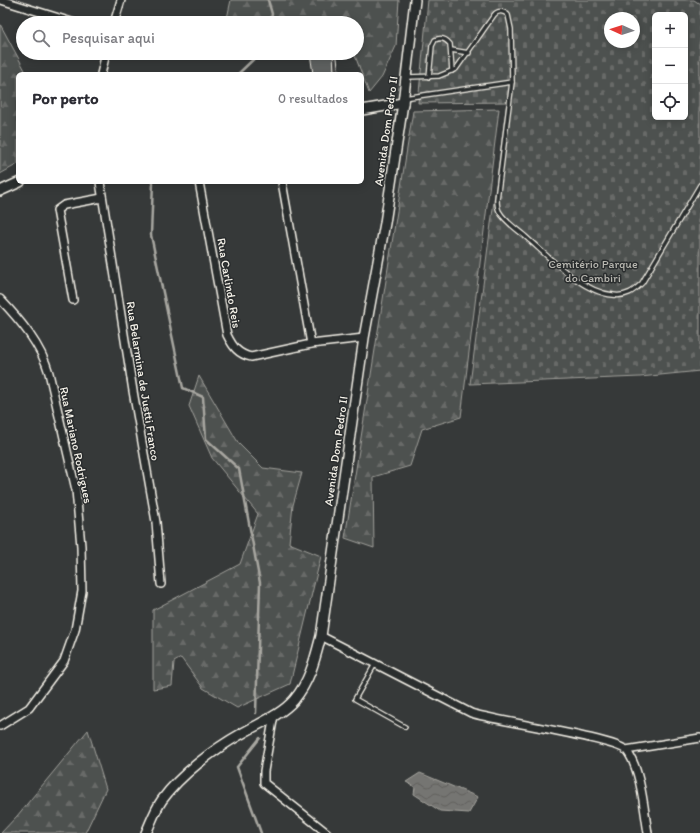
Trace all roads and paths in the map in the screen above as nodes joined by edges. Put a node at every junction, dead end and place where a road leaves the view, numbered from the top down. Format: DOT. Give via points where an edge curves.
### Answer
graph roads {
  1 [pos="1,0"];
  2 [pos="121,0"];
  3 [pos="415,0"];
  4 [pos="52,16"];
  5 [pos="116,16"];
  6 [pos="451,50"];
  7 [pos="469,53"];
  8 [pos="104,60"];
  9 [pos="452,71"];
  10 [pos="101,72"];
  11 [pos="429,77"];
  12 [pos="406,78"];
  13 [pos="512,82"];
  14 [pos="403,101"];
  15 [pos="388,106"];
  16 [pos="364,110"];
  17 [pos="401,117"];
  18 [pos="16,184"];
  19 [pos="100,184"];
  20 [pos="199,184"];
  21 [pos="282,184"];
  22 [pos="700,185"];
  23 [pos="0,191"];
  24 [pos="102,198"];
  25 [pos="0,299"];
  26 [pos="73,300"];
  27 [pos="364,338"];
  28 [pos="311,344"];
  29 [pos="161,584"];
  30 [pos="321,636"];
  31 [pos="375,664"];
  32 [pos="274,715"];
  33 [pos="0,726"];
  34 [pos="405,727"];
  35 [pos="700,738"];
  36 [pos="626,750"];
  37 [pos="146,833"];
  38 [pos="327,833"];
  39 [pos="648,833"];
  1 -- 4 [label="street"];
  2 -- 5 [label="street"];
  3 -- 12 [label="street, Avenida Dom Pedro II"];
  6 -- 7 [label="lane"];
  6 -- 9 [label="lane"];
  6 -- 11 [label="lane" via="448,41 441,38 435,40 432,46"];
  7 -- 9 [label="lane"];
  7 -- 13 [label="lane" via="496,12 505,12 512,29"];
  8 -- 10 [label="street"];
  9 -- 11 [label="lane"];
  11 -- 12 [label="lane"];
  12 -- 14 [label="street, Avenida Dom Pedro II"];
  13 -- 14 [label="lane"];
  13 -- 22 [label="lane" via="497,208 507,221 556,263 577,280 597,291 614,296 626,294 634,291 642,283"];
  14 -- 15 [label="street"];
  14 -- 17 [label="street, Avenida Dom Pedro II"];
  15 -- 16 [label="street"];
  15 -- 17 [label="street"];
  17 -- 27 [label="street, Avenida Dom Pedro II"];
  18 -- 23 [label="street"];
  19 -- 24 [label="street, Rua Belarmina de Justti Franco"];
  20 -- 28 [label="street, Rua Carlindo Reis" via="227,335 232,346 242,355 251,357"];
  21 -- 28 [label="street"];
  24 -- 26 [label="street" via="64,205 57,210"];
  24 -- 29 [label="street, Rua Belarmina de Justti Franco" via="156,522"];
  25 -- 33 [label="street, Rua Mariano Rodrigues" via="13,312 45,358 76,490 82,591 75,630 64,661 29,708"];
  27 -- 28 [label="street, Rua Carlindo Reis"];
  27 -- 30 [label="street, Avenida Dom Pedro II"];
  30 -- 31 [label="street"];
  30 -- 32 [label="street, Avenida Dom Pedro II" via="311,673 303,688 294,701"];
  31 -- 34 [label="lane" via="355,699"];
  31 -- 36 [label="street" via="471,713 616,745"];
  32 -- 37 [label="street, Avenida Dom Pedro II" via="236,737 197,765 162,800"];
  32 -- 38 [label="street" via="264,783"];
  35 -- 36 [label="street"];
  36 -- 39 [label="street" via="638,780"];
}
